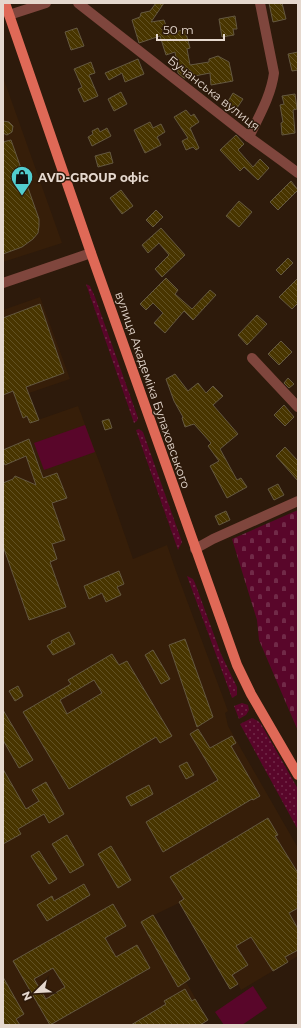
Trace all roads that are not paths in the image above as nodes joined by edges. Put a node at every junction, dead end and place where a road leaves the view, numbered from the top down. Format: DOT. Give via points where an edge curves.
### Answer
graph roads {
  1 [pos="5,3"];
  2 [pos="46,3"];
  3 [pos="78,3"];
  4 [pos="260,3"];
  5 [pos="9,15"];
  6 [pos="249,137"];
  7 [pos="298,173"];
  8 [pos="91,253"];
  9 [pos="3,284"];
  10 [pos="252,358"];
  11 [pos="298,407"];
  12 [pos="298,501"];
  13 [pos="195,549"];
  14 [pos="298,775"];
  1 -- 5 [label="main road, вулиця Академіка Булаховського"];
  2 -- 5 [label="street"];
  3 -- 6 [label="street, Бучанська вулиця"];
  4 -- 6 [label="street" via="274,73 268,98"];
  5 -- 8 [label="main road, вулиця Академіка Булаховського"];
  6 -- 7 [label="street, Бучанська вулиця"];
  8 -- 9 [label="street"];
  8 -- 13 [label="main road, вулиця Академіка Булаховського"];
  10 -- 11 [label="street"];
  12 -- 13 [label="street"];
  13 -- 14 [label="main road, вулиця Академіка Булаховського" via="237,665"];
}
